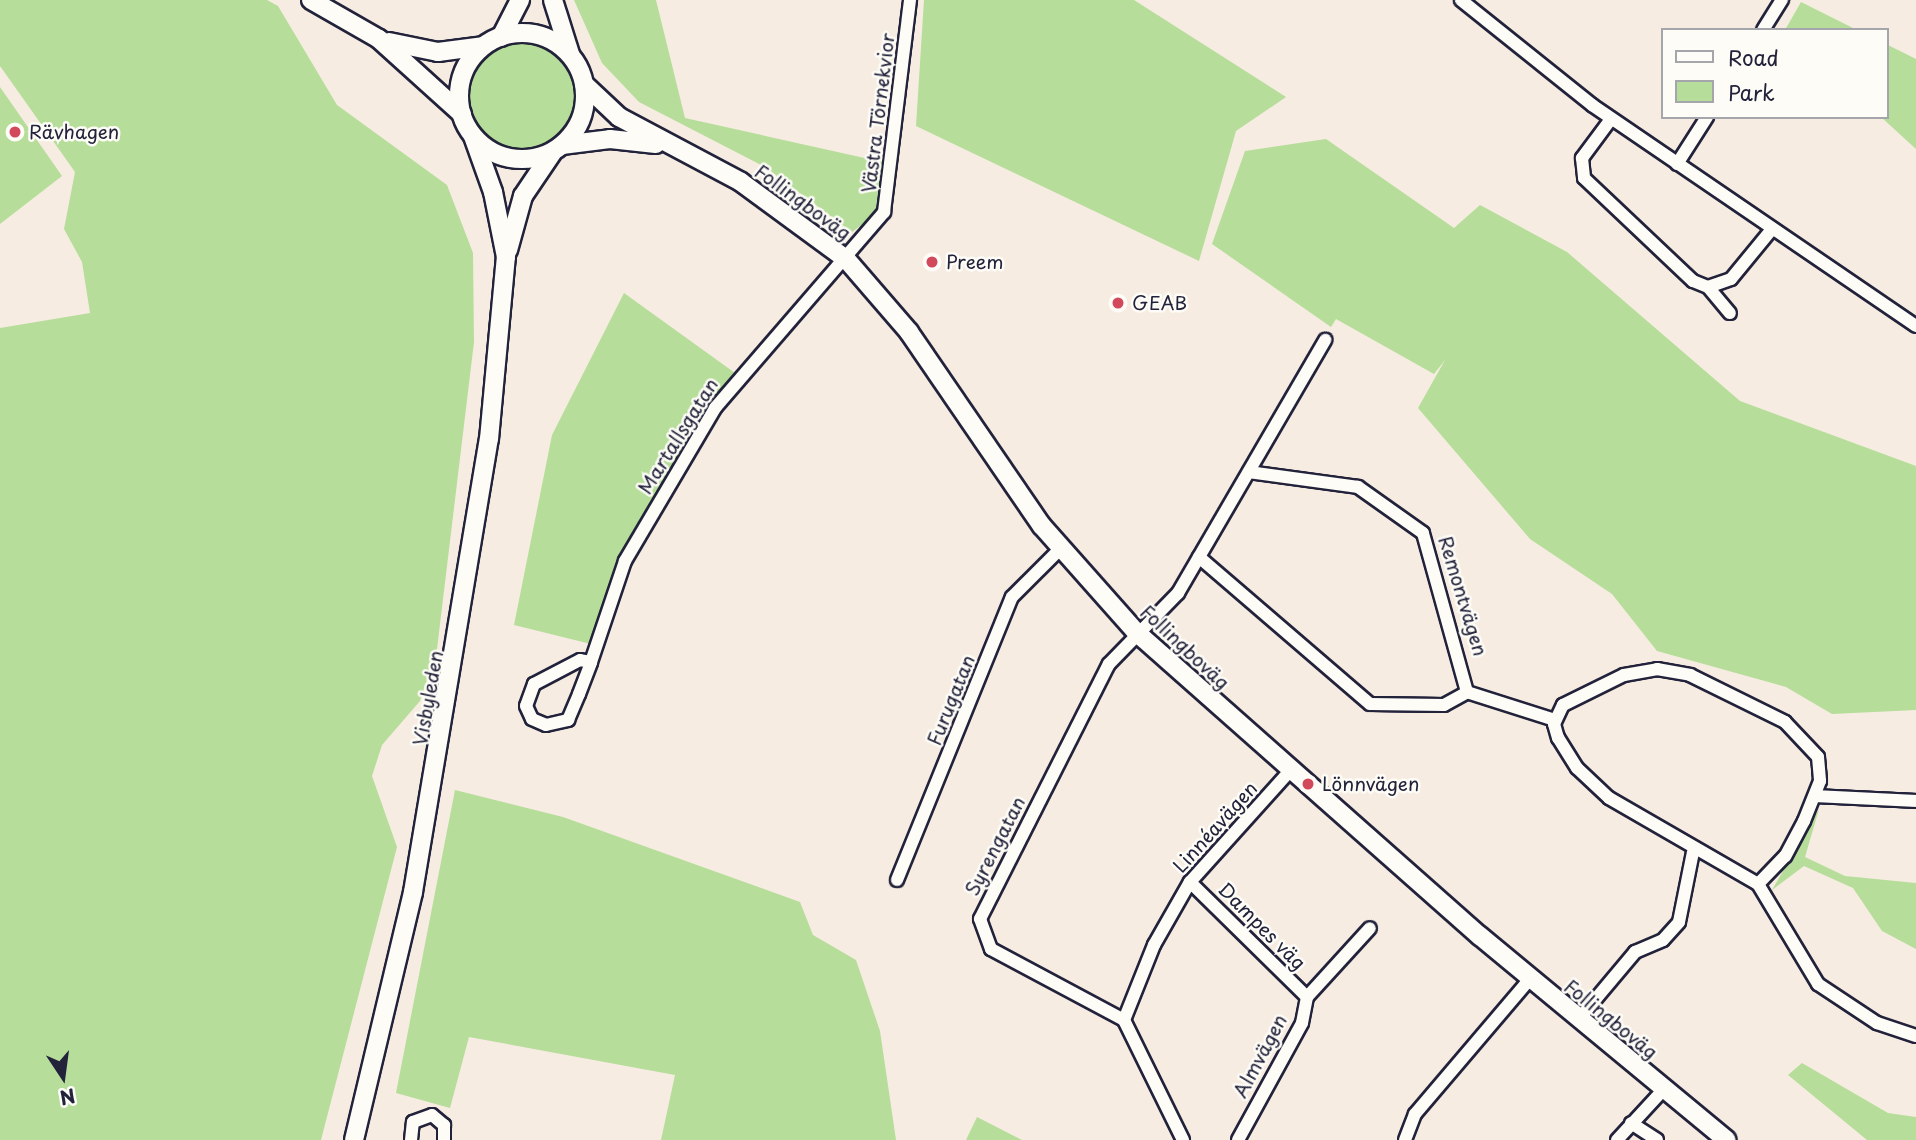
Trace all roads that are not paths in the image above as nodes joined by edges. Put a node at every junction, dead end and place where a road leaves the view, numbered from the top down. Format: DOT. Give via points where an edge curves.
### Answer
graph roads {
  1 [pos="311,0"];
  2 [pos="520,0"];
  3 [pos="553,0"];
  4 [pos="910,0"];
  5 [pos="1461,0"];
  6 [pos="1782,0"];
  7 [pos="1764,28"];
  8 [pos="501,37"];
  9 [pos="379,39"];
  10 [pos="484,46"];
  11 [pos="570,54"];
  12 [pos="584,84"];
  13 [pos="462,114"];
  14 [pos="1611,119"];
  15 [pos="1706,119"];
  16 [pos="473,136"];
  17 [pos="667,146"];
  18 [pos="558,148"];
  19 [pos="1677,164"];
  20 [pos="1772,229"];
  21 [pos="506,257"];
  22 [pos="846,260"];
  23 [pos="1708,287"];
  24 [pos="1730,313"];
  25 [pos="1916,327"];
  26 [pos="1325,340"];
  27 [pos="1249,472"];
  28 [pos="1060,549"];
  29 [pos="1199,557"];
  30 [pos="1136,632"];
  31 [pos="591,662"];
  32 [pos="1467,692"];
  33 [pos="1555,720"];
  34 [pos="1291,770"];
  35 [pos="1815,796"];
  36 [pos="1916,801"];
  37 [pos="1693,852"];
  38 [pos="897,880"];
  39 [pos="1190,881"];
  40 [pos="1758,884"];
  41 [pos="1370,928"];
  42 [pos="1530,979"];
  43 [pos="1307,997"];
  44 [pos="1124,1020"];
  45 [pos="1578,1020"];
  46 [pos="1916,1036"];
  47 [pos="1664,1089"];
  48 [pos="1631,1123"];
  49 [pos="354,1140"];
  50 [pos="411,1140"];
  51 [pos="444,1140"];
  52 [pos="1184,1140"];
  53 [pos="1238,1140"];
  54 [pos="1405,1140"];
  55 [pos="1617,1140"];
  56 [pos="1657,1140"];
  57 [pos="1727,1140"];
  1 -- 9 [label="main road"];
  2 -- 8 [label="main road"];
  3 -- 11 [label="main road"];
  4 -- 22 [label="street, Västra Törnekvior" via="890,194 879,221"];
  5 -- 14 [label="street"];
  6 -- 7 [label="street"];
  8 -- 10 [label="main road"];
  8 -- 11 [label="main road" via="538,35"];
  9 -- 10 [label="main road" via="421,51"];
  9 -- 13 [label="main road"];
  10 -- 13 [label="main road" via="461,81"];
  11 -- 12 [label="main road"];
  12 -- 17 [label="main road, Follingboväg" via="619,117"];
  12 -- 18 [label="main road" via="583,114"];
  13 -- 16 [label="main road"];
  14 -- 19 [label="street"];
  14 -- 23 [label="street" via="1582,158 1584,178"];
  15 -- 19 [label="street"];
  16 -- 18 [label="main road" via="510,158"];
  16 -- 21 [label="main road, Visbyleden" via="493,192"];
  17 -- 18 [label="main road, Follingboväg" via="610,139"];
  17 -- 22 [label="main road, Follingboväg" via="765,197"];
  18 -- 21 [label="main road, Visbyleden" via="523,196"];
  19 -- 20 [label="street"];
  20 -- 23 [label="street" via="1731,279"];
  20 -- 25 [label="street"];
  21 -- 49 [label="main road, Visbyleden" via="489,439 453,680 414,892"];
  22 -- 28 [label="main road, Follingboväg" via="909,332"];
  22 -- 31 [label="street, Martallsgatan" via="715,408 625,561"];
  23 -- 24 [label="street"];
  26 -- 27 [label="street"];
  27 -- 29 [label="street"];
  27 -- 32 [label="street, Remontvägen" via="1357,487 1423,533"];
  28 -- 30 [label="main road, Follingboväg"];
  28 -- 38 [label="street, Furugatan" via="1012,597"];
  29 -- 30 [label="street" via="1178,593"];
  29 -- 32 [label="street" via="1370,704 1444,705"];
  30 -- 34 [label="main road, Follingboväg"];
  30 -- 44 [label="street, Syrengatan" via="1109,664 979,924 991,948"];
  31 -- 31 [label="street, Martallsgatan" via="580,660 534,684 526,706 532,719 547,725 568,720"];
  32 -- 33 [label="street"];
  33 -- 35 [label="street" via="1563,705 1624,675 1657,668 1690,675 1785,722 1810,744 1820,781"];
  33 -- 37 [label="street" via="1566,752 1589,780"];
  34 -- 39 [label="street, Linnéavägen"];
  34 -- 42 [label="main road, Follingboväg"];
  35 -- 36 [label="street"];
  35 -- 40 [label="street" via="1785,856"];
  37 -- 40 [label="street"];
  37 -- 45 [label="street" via="1679,922 1662,940 1634,952"];
  39 -- 43 [label="street, Dampes väg"];
  39 -- 44 [label="street, Linnéavägen" via="1154,945"];
  40 -- 46 [label="street" via="1818,984 1877,1023"];
  41 -- 43 [label="street, Almvägen"];
  42 -- 45 [label="main road, Follingboväg"];
  42 -- 54 [label="street" via="1415,1114"];
  43 -- 53 [label="street, Almvägen" via="1302,1023"];
  44 -- 52 [label="street"];
  45 -- 47 [label="main road, Follingboväg"];
  47 -- 48 [label="street"];
  47 -- 57 [label="main road, Follingboväg"];
  48 -- 55 [label="street"];
  48 -- 56 [label="street"];
  50 -- 51 [label="street" via="413,1122 432,1115 444,1125"];
}
